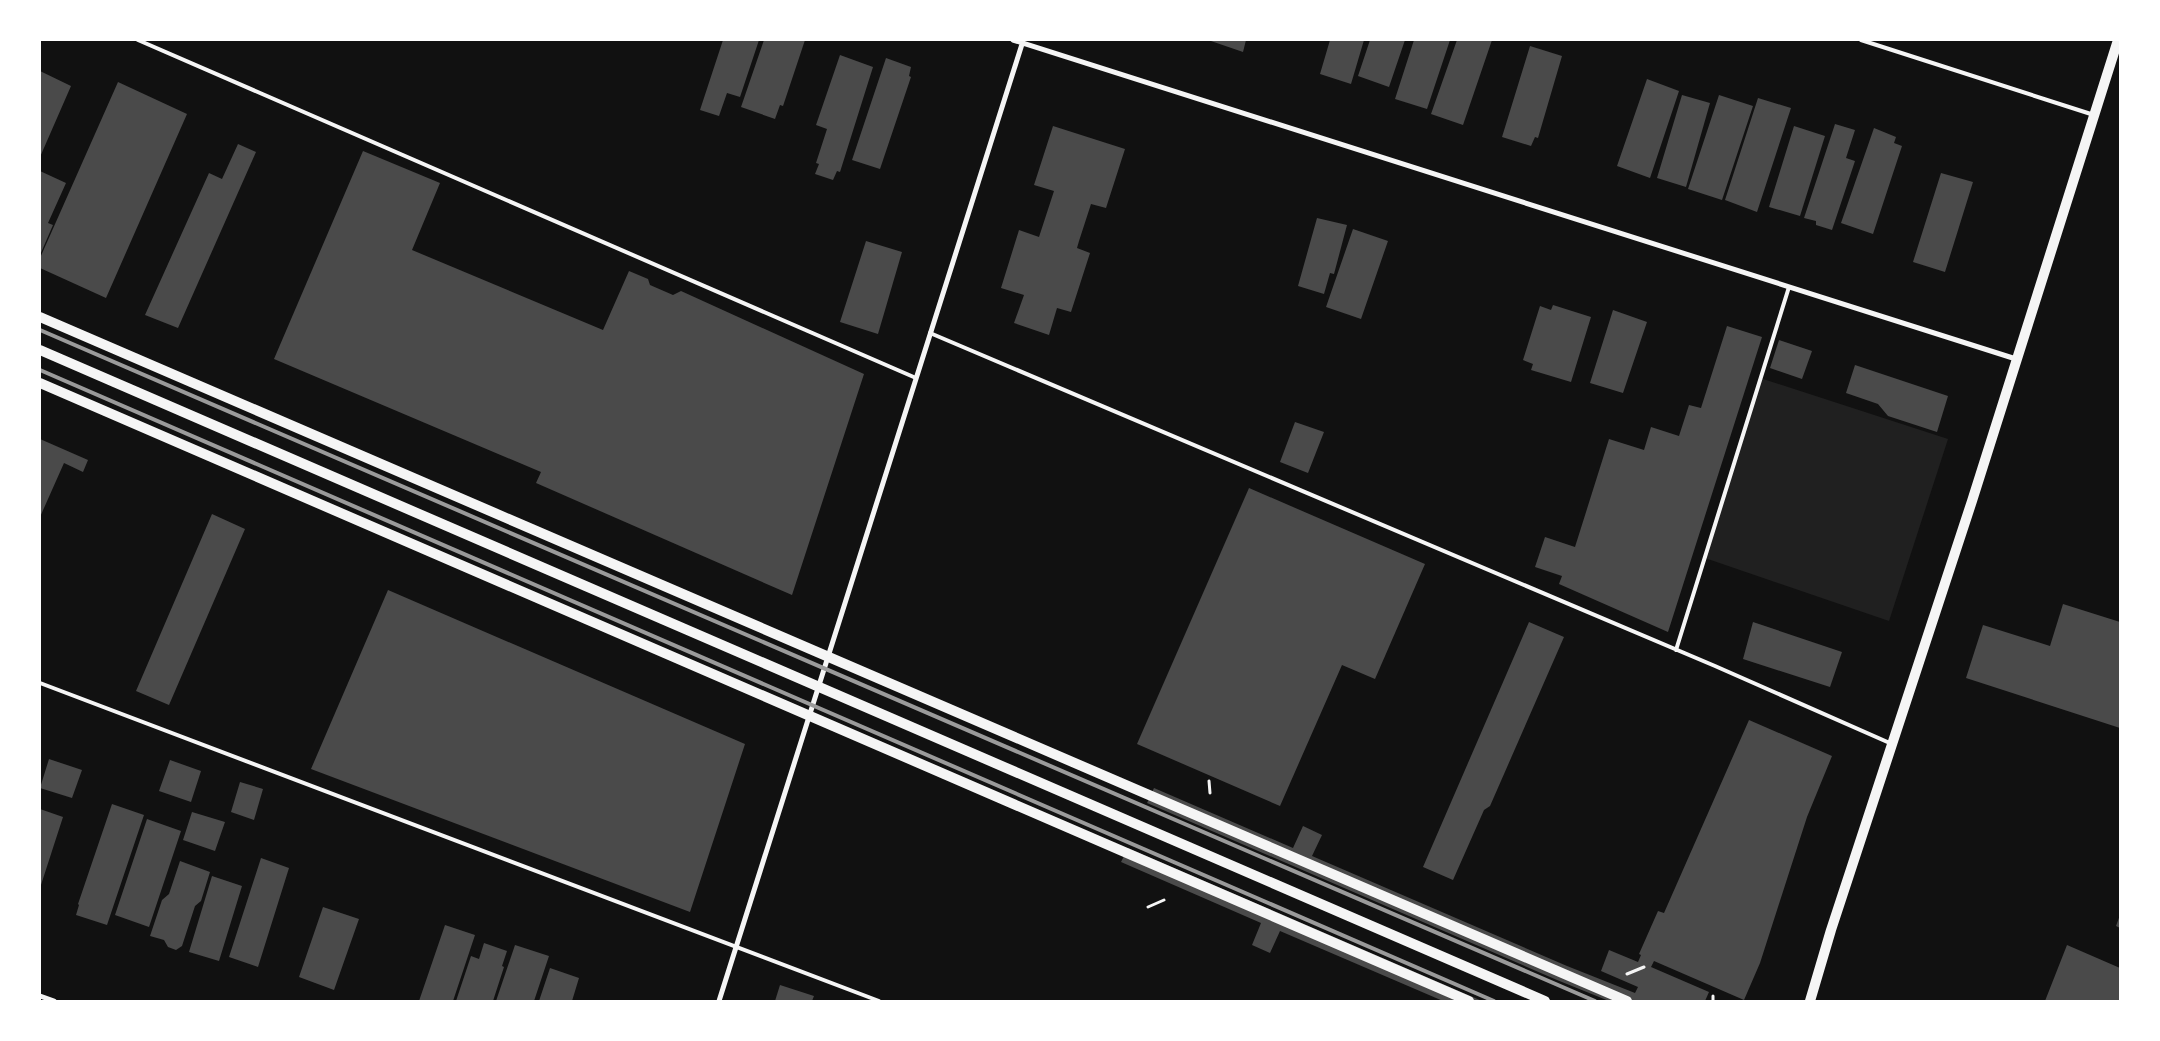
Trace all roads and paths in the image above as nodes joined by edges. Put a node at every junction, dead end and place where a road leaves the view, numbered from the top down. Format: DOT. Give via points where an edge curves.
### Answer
graph roads {
  1 [pos="138,40"];
  2 [pos="1013,40"];
  3 [pos="1861,40"];
  4 [pos="2118,40"];
  5 [pos="1022,41"];
  6 [pos="2094,115"];
  7 [pos="1788,287"];
  8 [pos="40,317"];
  9 [pos="930,333"];
  10 [pos="40,350"];
  11 [pos="2016,360"];
  12 [pos="916,378"];
  13 [pos="40,383"];
  14 [pos="1676,650"];
  15 [pos="828,656"];
  16 [pos="40,683"];
  17 [pos="818,686"];
  18 [pos="809,715"];
  19 [pos="1892,744"];
  20 [pos="1209,781"];
  21 [pos="1210,793"];
  22 [pos="1164,900"];
  23 [pos="1148,907"];
  24 [pos="736,947"];
  25 [pos="1644,967"];
  26 [pos="1627,974"];
  27 [pos="40,996"];
  28 [pos="1713,996"];
  29 [pos="54,1001"];
  30 [pos="719,1001"];
  31 [pos="879,1001"];
  32 [pos="1468,1001"];
  33 [pos="1545,1001"];
  34 [pos="1626,1001"];
  35 [pos="1713,1001"];
  36 [pos="1810,1001"];
  1 -- 12 [label="lane"];
  2 -- 5 [label="street"];
  3 -- 6 [label="lane"];
  4 -- 6 [label="main road"];
  5 -- 7 [label="street"];
  5 -- 9 [label="street"];
  6 -- 11 [label="main road"];
  7 -- 11 [label="street"];
  7 -- 14 [label="lane"];
  8 -- 15 [label="main road"];
  9 -- 12 [label="street"];
  9 -- 14 [label="lane"];
  10 -- 17 [label="main road"];
  11 -- 19 [label="main road"];
  12 -- 15 [label="street"];
  13 -- 18 [label="main road"];
  14 -- 19 [label="lane"];
  15 -- 17 [label="street"];
  15 -- 34 [label="main road"];
  16 -- 24 [label="lane"];
  17 -- 18 [label="street"];
  17 -- 33 [label="main road"];
  18 -- 24 [label="street"];
  18 -- 32 [label="main road"];
  19 -- 36 [label="main road"];
  20 -- 21 [label="path"];
  22 -- 23 [label="path"];
  24 -- 30 [label="street"];
  24 -- 31 [label="lane"];
  25 -- 26 [label="path"];
  27 -- 29 [label="street"];
  28 -- 35 [label="path"];
}
